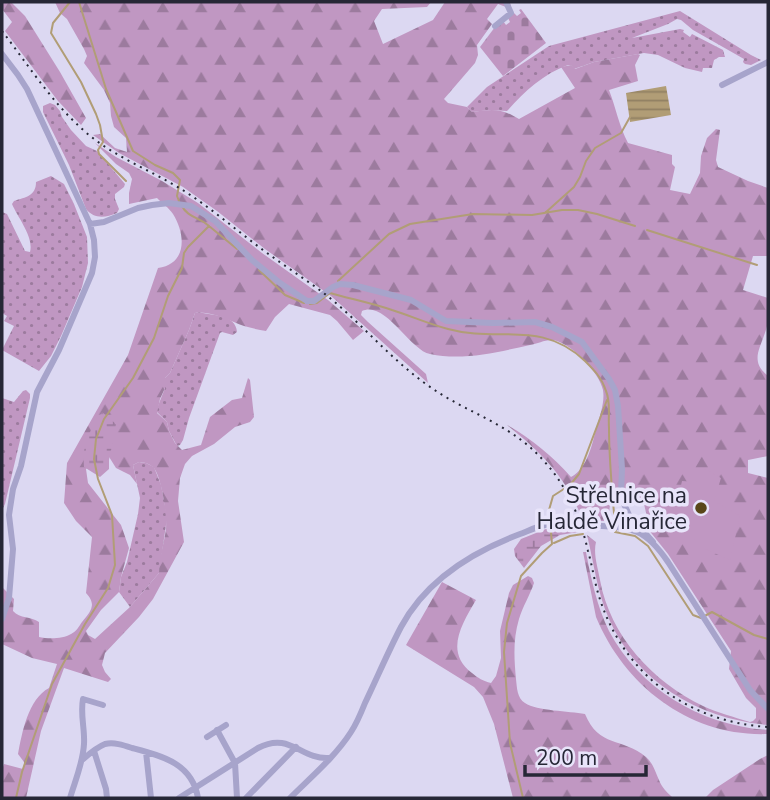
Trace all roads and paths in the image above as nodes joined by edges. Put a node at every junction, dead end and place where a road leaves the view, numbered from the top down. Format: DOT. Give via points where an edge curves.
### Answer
graph roads {
  1 [pos="506,2"];
  2 [pos="495,26"];
  3 [pos="2,54"];
  4 [pos="768,62"];
  5 [pos="722,85"];
  6 [pos="90,224"];
  7 [pos="629,515"];
  8 [pos="617,527"];
  9 [pos="653,542"];
  10 [pos="2,619"];
  11 [pos="103,705"];
  12 [pos="768,709"];
  13 [pos="226,725"];
  14 [pos="217,730"];
  15 [pos="207,737"];
  16 [pos="296,747"];
  17 [pos="94,751"];
  18 [pos="146,752"];
  19 [pos="316,757"];
  20 [pos="330,758"];
  21 [pos="82,760"];
  22 [pos="235,763"];
  23 [pos="318,770"];
  24 [pos="196,787"];
  25 [pos="70,798"];
  26 [pos="107,798"];
  27 [pos="151,798"];
  28 [pos="179,798"];
  29 [pos="198,798"];
  30 [pos="237,798"];
  31 [pos="246,798"];
  32 [pos="290,798"];
  1 -- 2 [label="street" via="511,13"];
  3 -- 6 [label="street" via="27,89"];
  4 -- 5 [label="street"];
  6 -- 7 [label="street" via="152,205 191,206 215,221 252,260 307,301 340,284 353,285 411,300 446,321 535,322 566,333 591,352 615,390 622,497"];
  6 -- 10 [label="street" via="95,257 92,273 37,392 13,489 9,598"];
  7 -- 8 [label="street" via="628,521"];
  7 -- 9 [label="street"];
  8 -- 9 [label="street" via="636,531"];
  8 -- 20 [label="street" via="546,525 495,543 440,579 402,625 352,731"];
  9 -- 12 [label="street"];
  11 -- 21 [label="street" via="83,699"];
  13 -- 14 [label="street"];
  14 -- 15 [label="street"];
  14 -- 22 [label="street"];
  16 -- 19 [label="street"];
  16 -- 22 [label="street" via="270,743"];
  16 -- 31 [label="street"];
  17 -- 18 [label="street" via="114,743"];
  17 -- 21 [label="street"];
  17 -- 26 [label="street"];
  18 -- 24 [label="street" via="175,762"];
  18 -- 27 [label="street"];
  19 -- 20 [label="street"];
  19 -- 23 [label="street"];
  20 -- 23 [label="street"];
  21 -- 25 [label="street"];
  22 -- 24 [label="street"];
  22 -- 30 [label="street"];
  23 -- 32 [label="street"];
  24 -- 28 [label="street"];
  24 -- 29 [label="street"];
}
